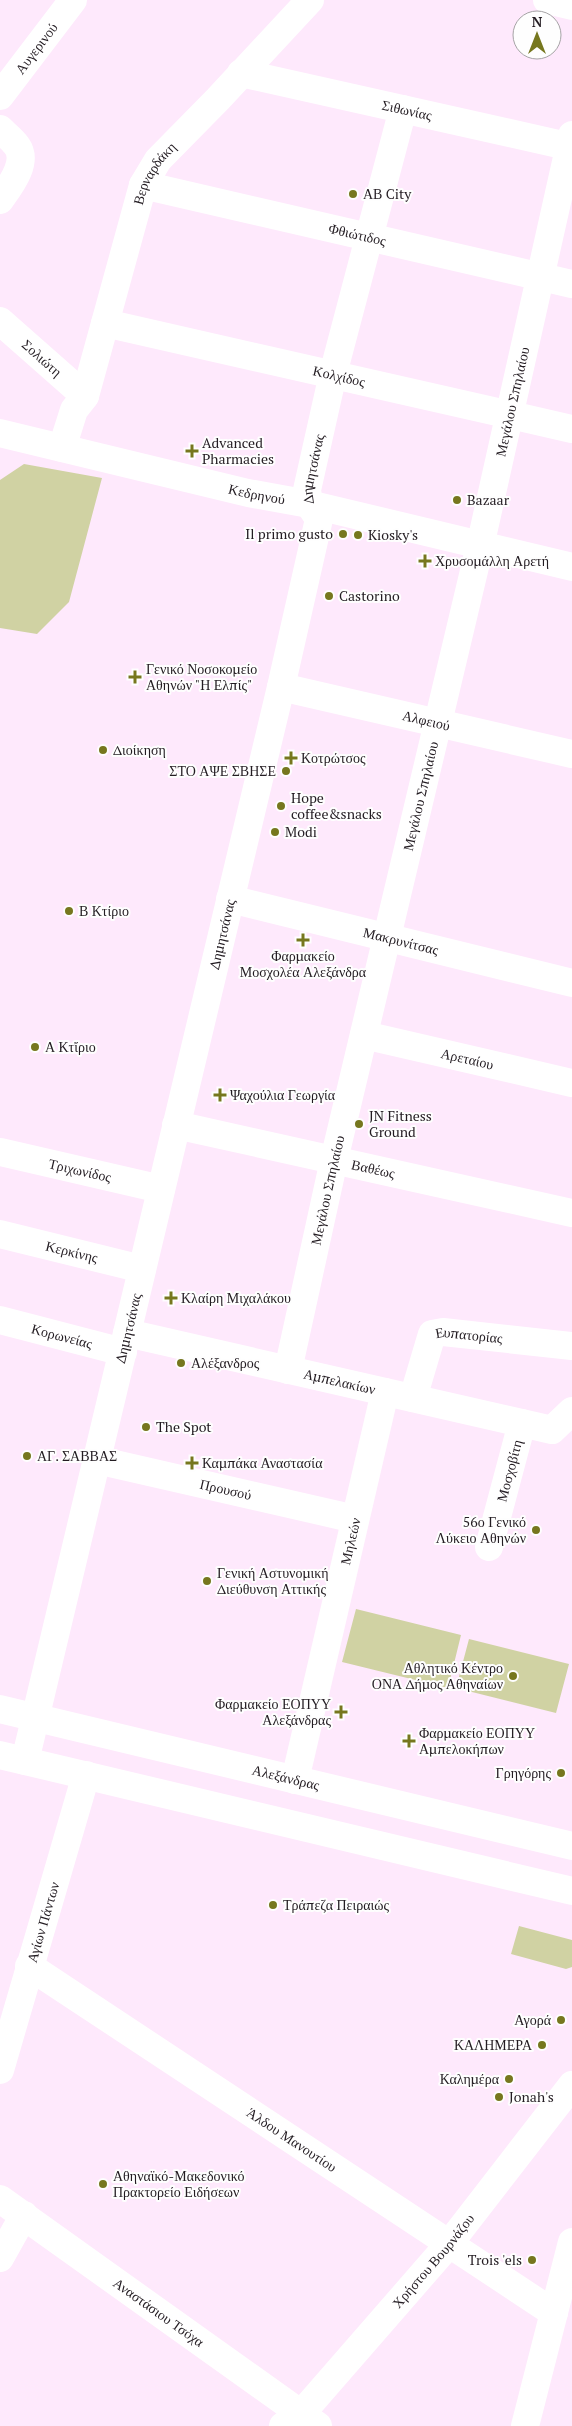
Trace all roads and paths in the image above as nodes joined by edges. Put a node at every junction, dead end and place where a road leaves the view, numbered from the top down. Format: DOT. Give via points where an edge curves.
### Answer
graph roads {
  1 [pos="73,0"];
  2 [pos="310,0"];
  3 [pos="547,0"];
  4 [pos="572,6"];
  5 [pos="242,73"];
  6 [pos="0,96"];
  7 [pos="403,109"];
  8 [pos="9,138"];
  9 [pos="571,143"];
  10 [pos="143,185"];
  11 [pos="0,200"];
  12 [pos="370,236"];
  13 [pos="540,276"];
  14 [pos="572,284"];
  15 [pos="0,321"];
  16 [pos="105,323"];
  17 [pos="333,374"];
  18 [pos="85,396"];
  19 [pos="509,414"];
  20 [pos="572,429"];
  21 [pos="0,433"];
  22 [pos="70,450"];
  23 [pos="309,504"];
  24 [pos="480,546"];
  25 [pos="572,567"];
  26 [pos="280,687"];
  27 [pos="439,724"];
  28 [pos="572,754"];
  29 [pos="230,899"];
  30 [pos="387,937"];
  31 [pos="572,983"];
  32 [pos="364,1035"];
  33 [pos="572,1083"];
  34 [pos="176,1125"];
  35 [pos="0,1152"];
  36 [pos="334,1160"];
  37 [pos="161,1189"];
  38 [pos="572,1213"];
  39 [pos="0,1234"];
  40 [pos="142,1269"];
  41 [pos="0,1320"];
  42 [pos="125,1342"];
  43 [pos="572,1346"];
  44 [pos="288,1370"];
  45 [pos="385,1392"];
  46 [pos="413,1398"];
  47 [pos="572,1411"];
  48 [pos="522,1423"];
  49 [pos="97,1460"];
  50 [pos="355,1519"];
  51 [pos="489,1548"];
  52 [pos="0,1709"];
  53 [pos="36,1718"];
  54 [pos="13,1758"];
  55 [pos="86,1776"];
  56 [pos="295,1780"];
  57 [pos="572,1846"];
  58 [pos="572,1891"];
  59 [pos="29,1966"];
  60 [pos="0,2070"];
  61 [pos="572,2085"];
  62 [pos="0,2199"];
  63 [pos="24,2215"];
  64 [pos="572,2242"];
  65 [pos="450,2244"];
  66 [pos="0,2258"];
  67 [pos="554,2313"];
  68 [pos="301,2422"];
  69 [pos="525,2426"];
  1 -- 6 [label="street, Αυγερινού"];
  2 -- 5 [label="street, Βερναρδάκη"];
  3 -- 4 [label="street"];
  5 -- 7 [label="street, Σιθωνίας"];
  5 -- 10 [label="street, Βερναρδάκη" via="158,160"];
  7 -- 9 [label="street, Σιθωνίας"];
  7 -- 12 [label="street, Δημητσάνας"];
  8 -- 11 [label="street" via="21,161 15,179"];
  9 -- 13 [label="street, Μεγάλου Σπηλαίου"];
  10 -- 12 [label="street, Φθιώτιδος"];
  10 -- 16 [label="street, Βερναρδάκη"];
  12 -- 13 [label="street, Φθιώτιδος"];
  12 -- 17 [label="street, Δημητσάνας"];
  13 -- 14 [label="street, Φθιώτιδος"];
  13 -- 19 [label="street, Μεγάλου Σπηλαίου"];
  15 -- 18 [label="street, Σολιώτη"];
  16 -- 17 [label="street, Κολχίδος"];
  16 -- 18 [label="street, Βερναρδάκη"];
  17 -- 19 [label="street, Κολχίδος"];
  17 -- 23 [label="street, Δημητσάνας" via="307,490"];
  18 -- 22 [label="street, Βερναρδάκη" via="74,410"];
  19 -- 20 [label="street, Κολχίδος"];
  19 -- 24 [label="street, Μεγάλου Σπηλαίου"];
  21 -- 22 [label="street, Κεδρηνού"];
  22 -- 23 [label="street, Κεδρηνού" via="248,493"];
  23 -- 24 [label="street, Κεδρηνού"];
  23 -- 26 [label="street, Δημητσάνας" via="319,519"];
  24 -- 25 [label="street, Κεδρηνού"];
  24 -- 27 [label="street, Μεγάλου Σπηλαίου"];
  26 -- 27 [label="street, Αλφειού"];
  26 -- 29 [label="street, Δημητσάνας"];
  27 -- 28 [label="street, Αλφειού"];
  27 -- 30 [label="street, Μεγάλου Σπηλαίου"];
  29 -- 30 [label="street, Μακρυνίτσας"];
  29 -- 34 [label="street, Δημητσάνας"];
  30 -- 31 [label="street, Μακρυνίτσας"];
  30 -- 32 [label="street, Μεγάλου Σπηλαίου"];
  32 -- 33 [label="street, Αρεταίου"];
  32 -- 36 [label="street, Μεγάλου Σπηλαίου"];
  34 -- 36 [label="street, Βαθέως"];
  34 -- 37 [label="street, Δημητσάνας"];
  35 -- 37 [label="street, Τριχωνίδος"];
  36 -- 38 [label="street, Βαθέως"];
  36 -- 44 [label="street, Μεγάλου Σπηλαίου"];
  37 -- 40 [label="street, Δημητσάνας"];
  39 -- 40 [label="street, Κερκίνης"];
  40 -- 42 [label="street, Δημητσάνας"];
  41 -- 42 [label="street, Κορωνείας"];
  42 -- 44 [label="street, Αμπελακίων"];
  42 -- 49 [label="street, Δημητσάνας"];
  43 -- 46 [label="street, Ευπατορίας" via="442,1332 432,1334"];
  44 -- 45 [label="street, Αμπελακίων"];
  45 -- 46 [label="street, Αμπελακίων"];
  45 -- 50 [label="street, Μηλεών"];
  46 -- 48 [label="street, Αμπελακίων"];
  47 -- 48 [label="street, Αμπελακίων" via="552,1430"];
  48 -- 51 [label="street, Μοσχοβίτη"];
  49 -- 50 [label="street, Προυσού"];
  49 -- 53 [label="street, Δημητσάνας"];
  50 -- 56 [label="street, Μηλεών"];
  52 -- 53 [label="street, Αλεξάνδρας"];
  53 -- 54 [label="street, Δημητσάνας"];
  53 -- 56 [label="street, Αλεξάνδρας"];
  54 -- 55 [label="street"];
  55 -- 58 [label="street"];
  55 -- 59 [label="street, Αγίων Πάντων"];
  56 -- 57 [label="street, Αλεξάνδρας"];
  59 -- 60 [label="street, Αγίων Πάντων"];
  59 -- 65 [label="street, Άλδου Μανουτίου"];
  61 -- 65 [label="street, Χρήστου Βουρνάζου"];
  62 -- 63 [label="street, Αναστάσιου Τσόχα"];
  63 -- 66 [label="street"];
  63 -- 68 [label="street, Αναστάσιου Τσόχα"];
  64 -- 67 [label="street"];
  65 -- 67 [label="street, Άλδου Μανουτίου"];
  65 -- 68 [label="street, Χρήστου Βουρνάζου"];
  67 -- 69 [label="street"];
}
